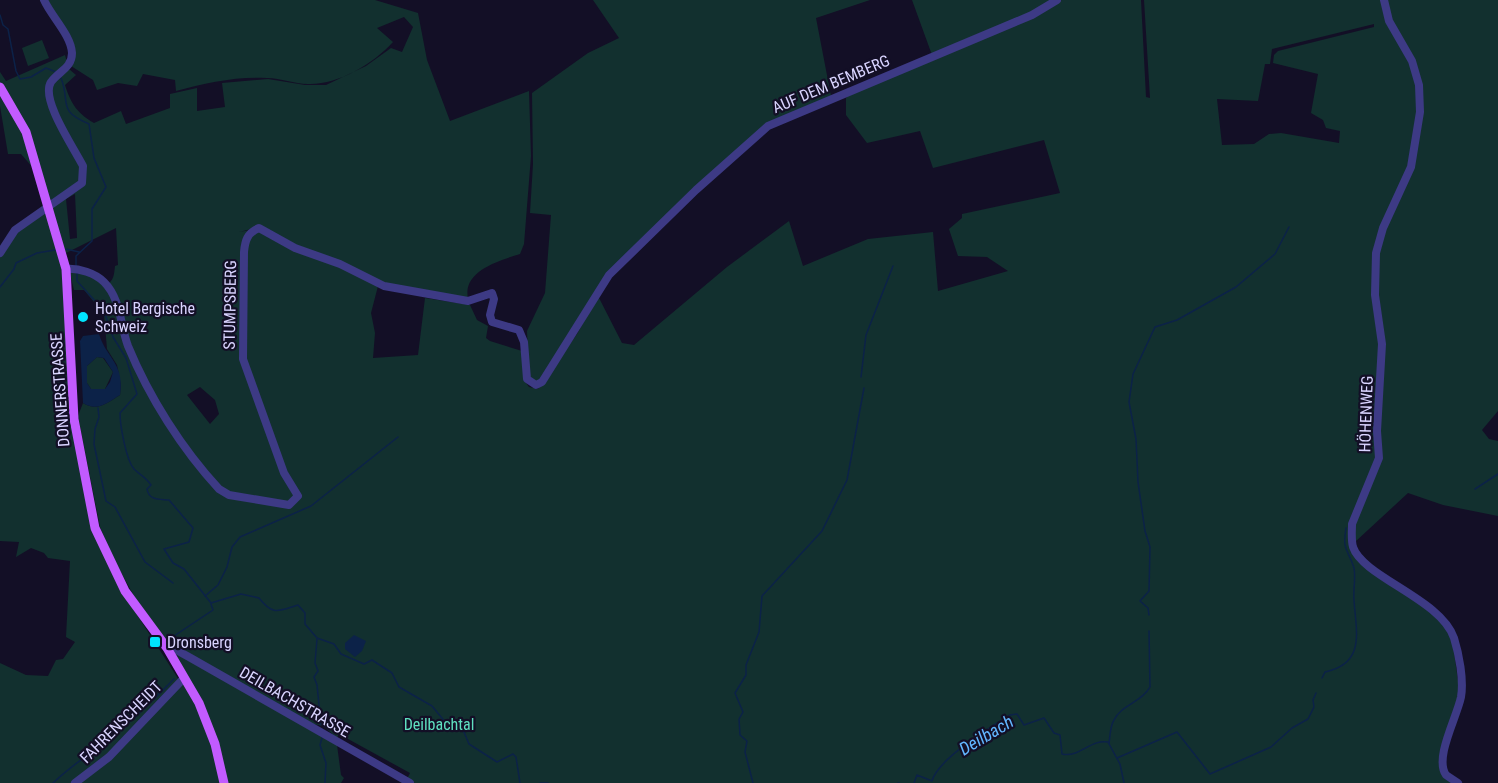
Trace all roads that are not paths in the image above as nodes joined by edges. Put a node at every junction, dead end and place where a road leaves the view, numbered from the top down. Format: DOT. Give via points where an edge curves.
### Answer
graph roads {
  1 [pos="44,0"];
  2 [pos="1058,0"];
  3 [pos="1384,0"];
  4 [pos="0,87"];
  5 [pos="48,208"];
  6 [pos="0,253"];
  7 [pos="69,269"];
  8 [pos="598,293"];
  9 [pos="167,648"];
  10 [pos="184,678"];
  11 [pos="75,783"];
  12 [pos="224,783"];
  13 [pos="410,783"];
  14 [pos="1458,783"];
  1 -- 5 [label="street" via="70,45 69,65 50,84 48,98 83,166 84,177 76,189"];
  2 -- 8 [label="street, AUF DEM BEMBERG" via="1021,20 768,126 696,189 609,275"];
  3 -- 14 [label="street, HÖHENWEG" via="1389,21 1412,61 1419,85 1420,112 1407,183 1383,228 1376,253 1375,295 1382,344 1378,458 1353,524 1353,548 1362,560 1432,610 1454,637 1461,695 1442,761 1446,776"];
  4 -- 5 [label="main road, DONNERSTRASSE" via="26,132"];
  5 -- 6 [label="street" via="15,230"];
  5 -- 7 [label="main road, DONNERSTRASSE"];
  7 -- 8 [label="street, STUMPSBERG" via="86,272 105,283 116,301 128,345 146,382 209,478 229,495 289,505 298,496 284,473 243,359 244,252 246,239 253,230 259,228 296,248 393,288 468,301 492,293 495,299 491,319 494,324 516,327 522,334 527,378 533,385 542,382"];
  7 -- 9 [label="main road, DONNERSTRASSE" via="74,420 95,528 125,591"];
  9 -- 10 [label="main road, DONNERSTRASSE"];
  9 -- 13 [label="street, DEILBACHSTRASSE"];
  10 -- 11 [label="street, FAHRENSCHEIDT" via="109,757"];
  10 -- 12 [label="main road, DONNERSTRASSE" via="208,722"];
}
